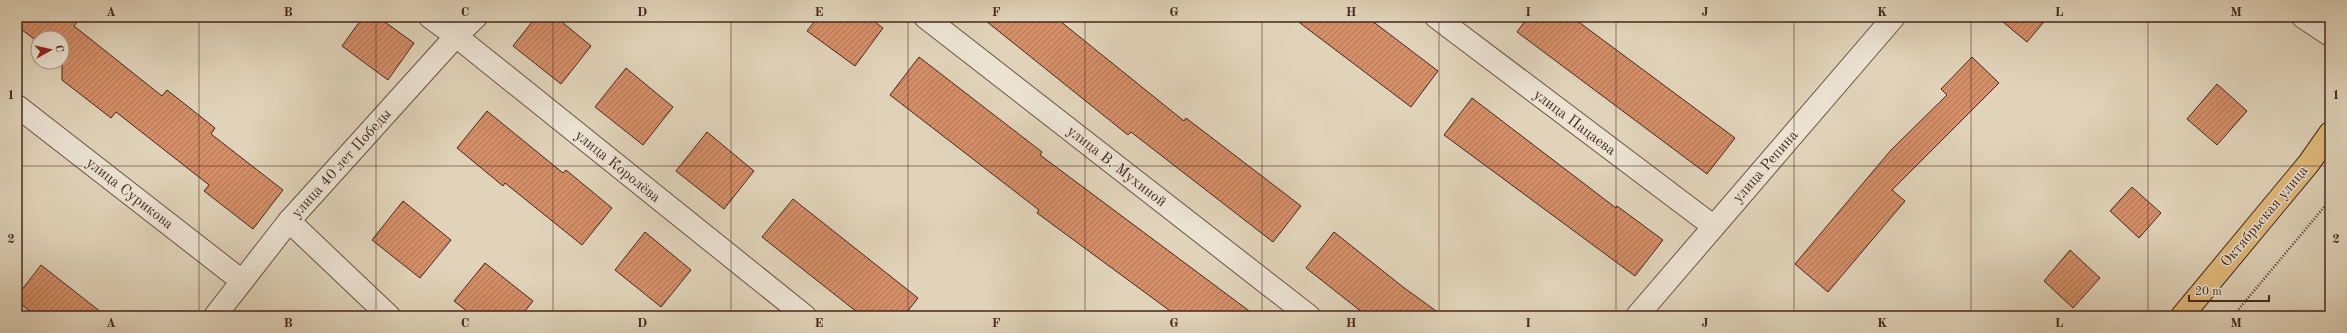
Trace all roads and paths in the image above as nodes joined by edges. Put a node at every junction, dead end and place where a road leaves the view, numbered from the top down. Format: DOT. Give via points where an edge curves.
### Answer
graph roads {
  1 [pos="430,17"];
  2 [pos="476,17"];
  3 [pos="925,17"];
  4 [pos="1436,17"];
  5 [pos="1894,17"];
  6 [pos="2303,17"];
  7 [pos="2330,35"];
  8 [pos="456,36"];
  9 [pos="17,106"];
  10 [pos="2330,133"];
  11 [pos="2330,200"];
  12 [pos="289,221"];
  13 [pos="1714,226"];
  14 [pos="242,281"];
  15 [pos="215,316"];
  16 [pos="389,316"];
  17 [pos="806,316"];
  18 [pos="1309,316"];
  19 [pos="1637,316"];
  20 [pos="2182,316"];
  21 [pos="2232,316"];
  1 -- 8 [label="street, улица Королёва"];
  2 -- 8 [label="street, улица 40 лет Победы"];
  3 -- 18 [label="street, улица В. Мухиной"];
  4 -- 13 [label="street, улица Пацаева"];
  5 -- 13 [label="street, улица Репина"];
  6 -- 7 [label="street"];
  8 -- 12 [label="street, улица 40 лет Победы"];
  8 -- 17 [label="street, улица Королёва"];
  9 -- 14 [label="street, улица Сурикова"];
  10 -- 20 [label="main road, Октябрьская улица" via="2309,163"];
  11 -- 21 [label="path"];
  12 -- 14 [label="street, улица 40 лет Победы"];
  12 -- 16 [label="street"];
  13 -- 19 [label="street, улица Репина"];
  14 -- 15 [label="street, улица 40 лет Победы"];
}
